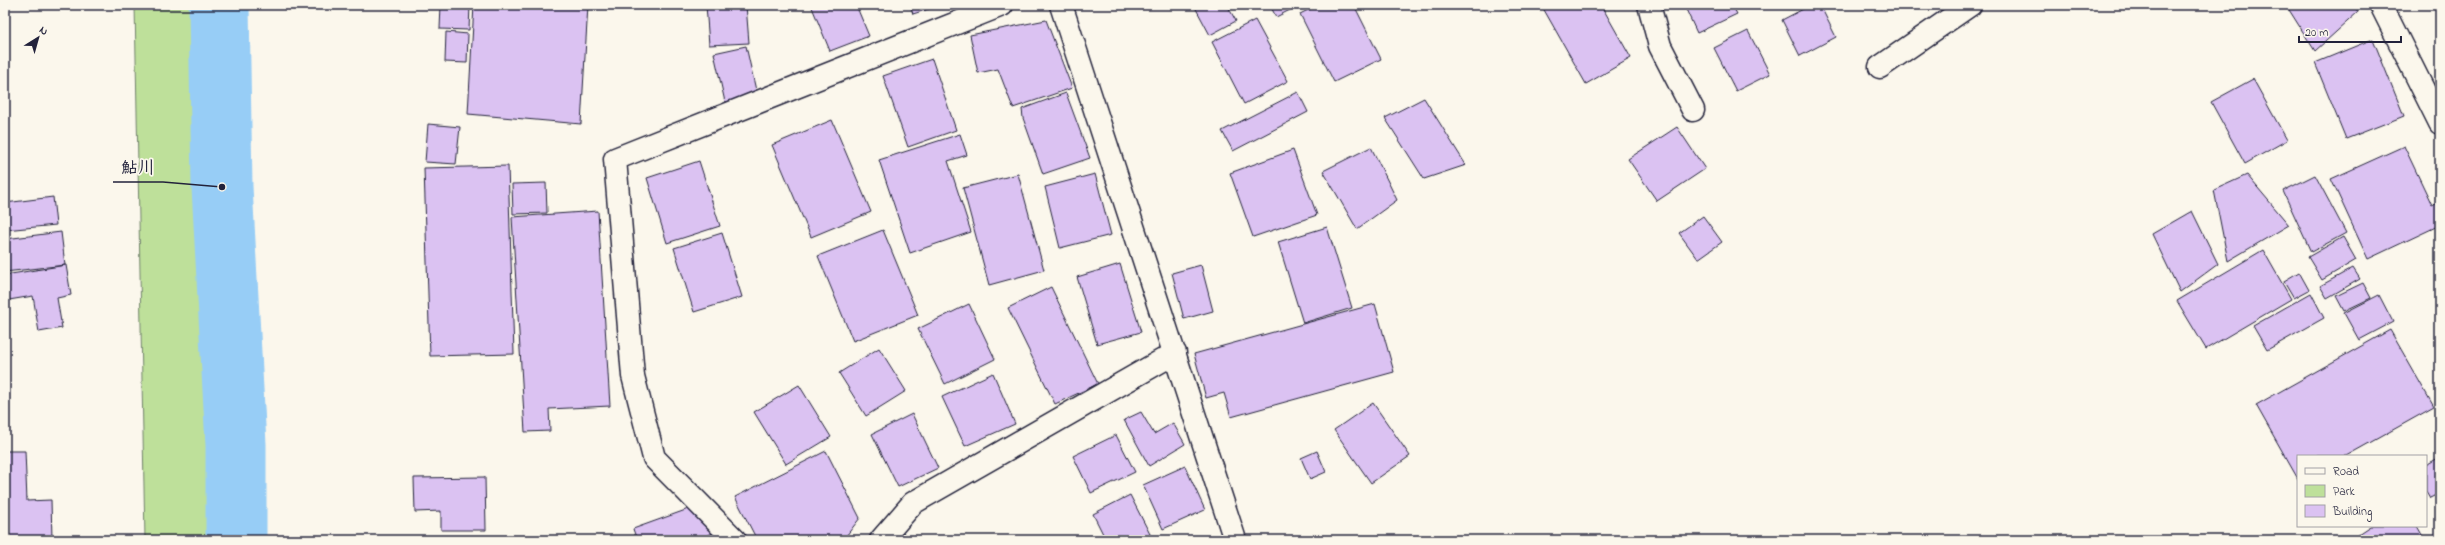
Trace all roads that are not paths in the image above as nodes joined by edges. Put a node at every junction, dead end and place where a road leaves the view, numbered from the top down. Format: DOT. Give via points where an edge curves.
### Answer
graph roads {
  1 [pos="1002,5"];
  2 [pos="1062,5"];
  3 [pos="1649,5"];
  4 [pos="1970,5"];
  5 [pos="2381,5"];
  6 [pos="1880,67"];
  7 [pos="1693,110"];
  8 [pos="2440,123"];
  9 [pos="1175,353"];
  10 [pos="735,540"];
  11 [pos="881,540"];
  12 [pos="1235,540"];
  1 -- 10 [label="street" via="615,159 633,376 654,458"];
  2 -- 9 [label="street"];
  3 -- 7 [label="street" via="1660,46"];
  4 -- 6 [label="street"];
  5 -- 8 [label="street"];
  9 -- 11 [label="street" via="913,503"];
  9 -- 12 [label="street"];
}
